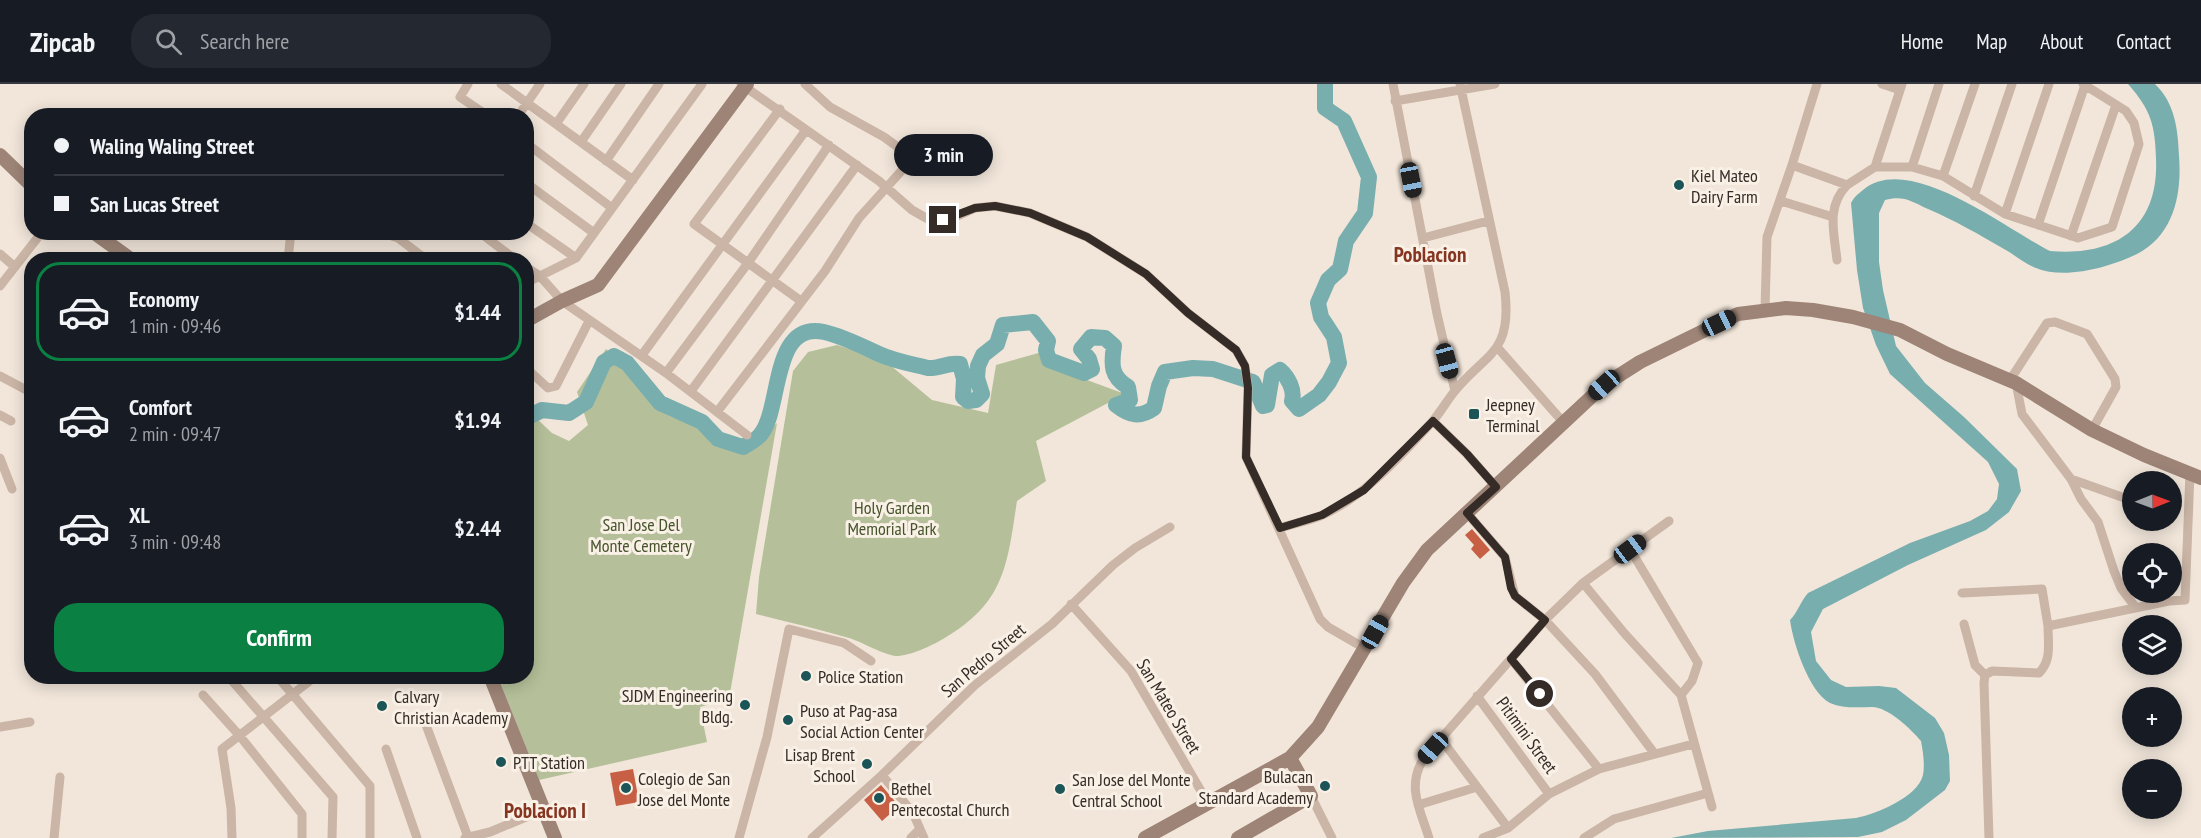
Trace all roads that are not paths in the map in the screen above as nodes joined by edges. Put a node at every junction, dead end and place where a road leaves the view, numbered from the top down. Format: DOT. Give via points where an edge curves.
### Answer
graph roads {
  1 [pos="468,84"];
  2 [pos="501,84"];
  3 [pos="540,84"];
  4 [pos="584,84"];
  5 [pos="621,84"];
  6 [pos="659,84"];
  7 [pos="702,84"];
  8 [pos="1393,84"];
  9 [pos="1495,84"];
  10 [pos="1817,84"];
  11 [pos="1882,84"];
  12 [pos="1939,84"];
  13 [pos="1975,84"];
  14 [pos="2012,84"];
  15 [pos="2049,84"];
  16 [pos="745,85"];
  17 [pos="808,85"];
  18 [pos="2084,85"];
  19 [pos="1901,87"];
  20 [pos="1460,88"];
  21 [pos="1395,101"];
  22 [pos="527,102"];
  23 [pos="2116,105"];
  24 [pos="476,108"];
  25 [pos="523,108"];
  26 [pos="780,109"];
  27 [pos="556,124"];
  28 [pos="806,130"];
  29 [pos="581,142"];
  30 [pos="829,146"];
  31 [pos="534,149"];
  32 [pos="0,155"];
  33 [pos="606,161"];
  34 [pos="857,165"];
  35 [pos="1792,165"];
  36 [pos="1875,167"];
  37 [pos="1912,167"];
  38 [pos="1943,176"];
  39 [pos="24,178"];
  40 [pos="633,180"];
  41 [pos="1847,185"];
  42 [pos="885,188"];
  43 [pos="534,189"];
  44 [pos="1974,195"];
  45 [pos="1780,201"];
  46 [pos="612,208"];
  47 [pos="2005,214"];
  48 [pos="1833,217"];
  49 [pos="1488,221"];
  50 [pos="2038,225"];
  51 [pos="534,229"];
  52 [pos="594,234"];
  53 [pos="2071,236"];
  54 [pos="1423,238"];
  55 [pos="36,240"];
  56 [pos="104,240"];
  57 [pos="401,240"];
  58 [pos="490,240"];
  59 [pos="723,243"];
  60 [pos="27,252"];
  61 [pos="121,252"];
  62 [pos="416,252"];
  63 [pos="505,252"];
  64 [pos="0,254"];
  65 [pos="24,255"];
  66 [pos="576,258"];
  67 [pos="1837,260"];
  68 [pos="748,263"];
  69 [pos="15,267"];
  70 [pos="534,272"];
  71 [pos="540,276"];
  72 [pos="534,279"];
  73 [pos="773,280"];
  74 [pos="0,286"];
  75 [pos="801,300"];
  76 [pos="562,301"];
  77 [pos="1765,309"];
  78 [pos="534,317"];
  79 [pos="589,321"];
  80 [pos="1497,347"];
  81 [pos="642,356"];
  82 [pos="666,373"];
  83 [pos="534,375"];
  84 [pos="0,376"];
  85 [pos="2013,382"];
  86 [pos="24,389"];
  87 [pos="691,391"];
  88 [pos="1455,391"];
  89 [pos="717,412"];
  90 [pos="0,415"];
  91 [pos="11,421"];
  92 [pos="1433,421"];
  93 [pos="1563,422"];
  94 [pos="2092,430"];
  95 [pos="747,435"];
  96 [pos="0,458"];
  97 [pos="2195,476"];
  98 [pos="2071,479"];
  99 [pos="1496,487"];
  100 [pos="12,489"];
  101 [pos="2122,497"];
  102 [pos="1467,513"];
  103 [pos="1669,521"];
  104 [pos="1170,527"];
  105 [pos="1280,528"];
  106 [pos="1630,549"];
  107 [pos="1583,583"];
  108 [pos="1962,593"];
  109 [pos="1071,604"];
  110 [pos="2136,608"];
  111 [pos="1545,620"];
  112 [pos="1964,624"];
  113 [pos="2048,626"];
  114 [pos="1366,648"];
  115 [pos="1511,659"];
  116 [pos="871,661"];
  117 [pos="1985,675"];
  118 [pos="235,684"];
  119 [pos="284,684"];
  120 [pos="306,684"];
  121 [pos="493,684"];
  122 [pos="1681,694"];
  123 [pos="204,695"];
  124 [pos="293,695"];
  125 [pos="1477,696"];
  126 [pos="423,717"];
  127 [pos="263,718"];
  128 [pos="30,722"];
  129 [pos="0,727"];
  130 [pos="239,735"];
  131 [pos="1441,739"];
  132 [pos="1693,744"];
  133 [pos="386,749"];
  134 [pos="1654,753"];
  135 [pos="1290,758"];
  136 [pos="1599,769"];
  137 [pos="882,775"];
  138 [pos="60,777"];
  139 [pos="1477,787"];
  140 [pos="1708,793"];
  141 [pos="1550,794"];
  142 [pos="1311,796"];
  143 [pos="1208,803"];
  144 [pos="1418,805"];
  145 [pos="1712,807"];
  146 [pos="543,810"];
  147 [pos="1508,828"];
  148 [pos="922,834"];
  149 [pos="491,835"];
  150 [pos="466,837"];
  151 [pos="1328,837"];
  152 [pos="54,838"];
  153 [pos="232,838"];
  154 [pos="302,838"];
  155 [pos="332,838"];
  156 [pos="370,838"];
  157 [pos="417,838"];
  158 [pos="555,838"];
  159 [pos="739,838"];
  160 [pos="812,838"];
  161 [pos="911,838"];
  162 [pos="1145,838"];
  163 [pos="1238,838"];
  164 [pos="1429,838"];
  165 [pos="1483,838"];
  166 [pos="1584,838"];
  167 [pos="1989,838"];
  1 -- 24 [label="street" via="460,97"];
  2 -- 22 [label="street"];
  3 -- 22 [label="street"];
  4 -- 27 [label="street"];
  5 -- 29 [label="street"];
  6 -- 33 [label="street"];
  7 -- 40 [label="street"];
  8 -- 21 [label="street"];
  9 -- 20 [label="street"];
  10 -- 35 [label="street"];
  11 -- 19 [label="street"];
  12 -- 37 [label="street"];
  13 -- 38 [label="street"];
  14 -- 44 [label="street"];
  15 -- 47 [label="street"];
  16 -- 26 [label="street"];
  16 -- 76 [label="main road" via="598,285"];
  17 -- 42 [label="street" via="830,107 913,158"];
  18 -- 23 [label="street"];
  18 -- 50 [label="street"];
  19 -- 36 [label="street"];
  20 -- 21 [label="street"];
  20 -- 49 [label="street"];
  21 -- 54 [label="street"];
  22 -- 25 [label="street"];
  22 -- 27 [label="street"];
  23 -- 53 [label="street"];
  23 -- 53 [label="street" via="2134,123 2139,144 2112,227 2078,238"];
  26 -- 28 [label="street"];
  26 -- 59 [label="street" via="694,224"];
  27 -- 29 [label="street"];
  28 -- 30 [label="street"];
  28 -- 59 [label="street"];
  29 -- 33 [label="street"];
  30 -- 34 [label="street"];
  30 -- 68 [label="street"];
  31 -- 46 [label="street"];
  32 -- 39 [label="main road"];
  33 -- 40 [label="street"];
  34 -- 42 [label="street"];
  34 -- 73 [label="street"];
  35 -- 41 [label="street"];
  35 -- 45 [label="street"];
  36 -- 37 [label="street"];
  36 -- 41 [label="street"];
  37 -- 38 [label="street"];
  38 -- 44 [label="street"];
  40 -- 46 [label="street"];
  41 -- 48 [label="street" via="1837,195"];
  42 -- 75 [label="street"];
  42 -- 105 [label="street" via="926,218 949,220 975,208 995,206 1030,213 1087,237 1146,274 1236,350 1245,366 1248,387 1246,457"];
  43 -- 52 [label="street"];
  44 -- 47 [label="street"];
  45 -- 48 [label="street"];
  45 -- 77 [label="street" via="1767,237"];
  46 -- 52 [label="street"];
  47 -- 50 [label="street"];
  48 -- 67 [label="street"];
  49 -- 54 [label="street"];
  49 -- 80 [label="street" via="1507,308"];
  50 -- 53 [label="street"];
  51 -- 66 [label="street"];
  52 -- 66 [label="street"];
  54 -- 88 [label="street"];
  55 -- 60 [label="street"];
  56 -- 61 [label="main road"];
  57 -- 62 [label="street"];
  58 -- 63 [label="street"];
  59 -- 68 [label="street"];
  59 -- 81 [label="street"];
  64 -- 69 [label="street"];
  65 -- 69 [label="street"];
  66 -- 71 [label="street"];
  68 -- 73 [label="street"];
  68 -- 82 [label="street"];
  69 -- 74 [label="street"];
  70 -- 71 [label="street"];
  71 -- 72 [label="street"];
  71 -- 76 [label="street"];
  73 -- 75 [label="street"];
  73 -- 87 [label="street"];
  75 -- 89 [label="street"];
  76 -- 78 [label="main road"];
  76 -- 79 [label="street"];
  77 -- 85 [label="main road" via="1814,310 1900,330"];
  77 -- 93 [label="main road" via="1738,314 1640,362 1604,385"];
  79 -- 81 [label="street"];
  79 -- 83 [label="street" via="556,386 549,388"];
  80 -- 88 [label="street"];
  80 -- 93 [label="street"];
  81 -- 82 [label="street"];
  82 -- 87 [label="street"];
  84 -- 86 [label="street"];
  85 -- 94 [label="main road"];
  85 -- 94 [label="street" via="2047,323 2087,333 2116,387"];
  85 -- 98 [label="street" via="2022,414"];
  87 -- 89 [label="street"];
  88 -- 92 [label="street"];
  89 -- 95 [label="street"];
  90 -- 91 [label="street"];
  92 -- 99 [label="street"];
  92 -- 105 [label="street" via="1364,490 1322,515"];
  93 -- 99 [label="main road"];
  94 -- 97 [label="main road"];
  96 -- 100 [label="street"];
  97 -- 110 [label="street" via="2185,600"];
  98 -- 101 [label="street"];
  98 -- 110 [label="street" via="2098,522 2121,588"];
  99 -- 102 [label="main road"];
  102 -- 111 [label="street" via="1505,557 1515,596"];
  102 -- 114 [label="main road" via="1416,563"];
  103 -- 106 [label="street"];
  104 -- 109 [label="street, San Pedro Street" via="1113,565"];
  105 -- 114 [label="street" via="1320,619"];
  106 -- 107 [label="street"];
  106 -- 122 [label="street" via="1698,663 1692,681"];
  107 -- 111 [label="street"];
  107 -- 122 [label="street" via="1624,634"];
  108 -- 113 [label="street" via="2042,589"];
  109 -- 137 [label="street, San Pedro Street" via="1052,624 975,685"];
  109 -- 143 [label="street, San Mateo Street" via="1131,671"];
  110 -- 113 [label="street"];
  111 -- 115 [label="street"];
  111 -- 134 [label="street" via="1595,674"];
  112 -- 117 [label="street" via="1975,665"];
  113 -- 117 [label="street" via="2048,658 2039,673 1992,671"];
  114 -- 135 [label="main road" via="1311,737"];
  115 -- 125 [label="street"];
  115 -- 136 [label="street"];
  116 -- 159 [label="street" via="844,644 789,628"];
  117 -- 167 [label="street"];
  118 -- 127 [label="street"];
  119 -- 124 [label="street"];
  120 -- 124 [label="street"];
  121 -- 146 [label="main road"];
  122 -- 132 [label="street"];
  123 -- 130 [label="street"];
  124 -- 127 [label="street"];
  124 -- 156 [label="street" via="370,786"];
  125 -- 131 [label="street"];
  125 -- 141 [label="street, Pitimini Street"];
  126 -- 150 [label="street"];
  127 -- 130 [label="street"];
  127 -- 155 [label="street" via="333,797"];
  128 -- 129 [label="street"];
  130 -- 153 [label="street" via="222,749"];
  130 -- 154 [label="street" via="302,814"];
  131 -- 139 [label="street"];
  131 -- 144 [label="street" via="1417,768 1414,784"];
  132 -- 134 [label="street"];
  132 -- 140 [label="street"];
  133 -- 157 [label="street"];
  134 -- 136 [label="street"];
  135 -- 142 [label="main road"];
  135 -- 143 [label="main road"];
  136 -- 141 [label="street"];
  137 -- 148 [label="street" via="913,813"];
  137 -- 160 [label="street, San Pedro Street"];
  138 -- 152 [label="street"];
  139 -- 144 [label="street"];
  139 -- 147 [label="street"];
  140 -- 145 [label="street"];
  140 -- 166 [label="street" via="1614,819"];
  141 -- 147 [label="street"];
  142 -- 151 [label="street"];
  142 -- 163 [label="main road"];
  143 -- 162 [label="main road"];
  144 -- 164 [label="street"];
  146 -- 149 [label="street"];
  146 -- 158 [label="main road"];
  147 -- 165 [label="street"];
  148 -- 161 [label="street"];
  149 -- 150 [label="street"];
}
